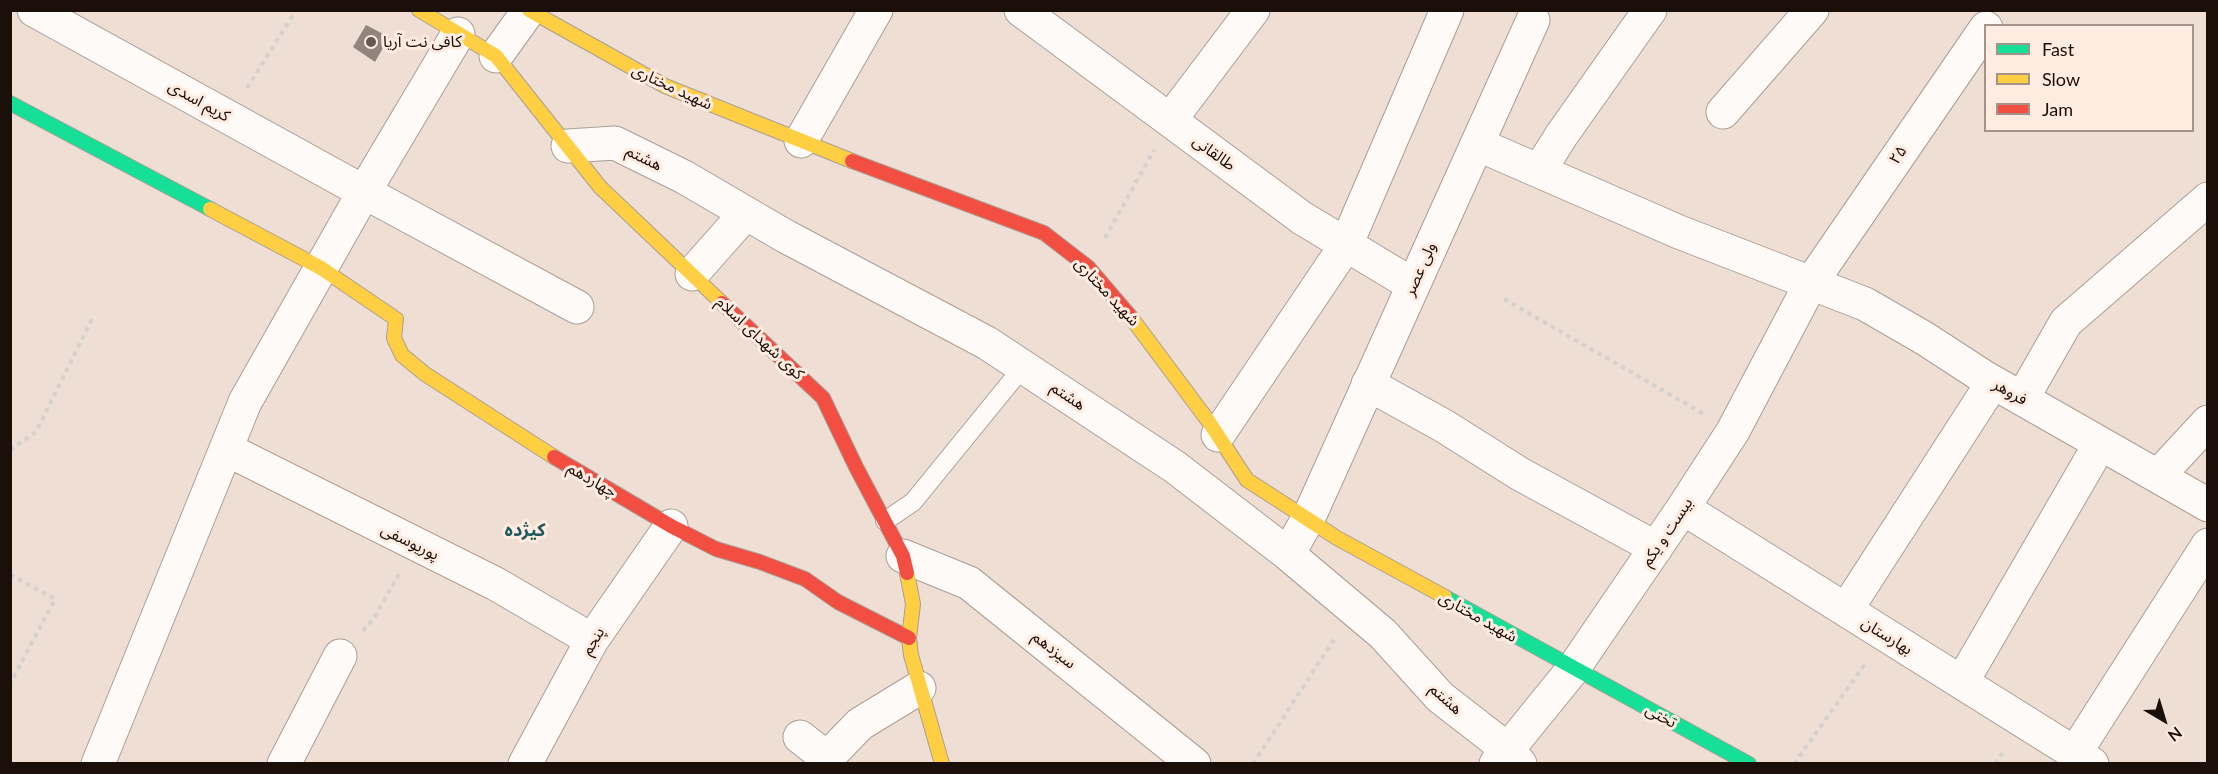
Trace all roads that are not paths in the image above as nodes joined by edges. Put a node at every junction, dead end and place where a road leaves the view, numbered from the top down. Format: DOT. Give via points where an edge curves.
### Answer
graph roads {
  1 [pos="34,10"];
  2 [pos="419,10"];
  3 [pos="529,10"];
  4 [pos="876,10"];
  5 [pos="1021,10"];
  6 [pos="1253,10"];
  7 [pos="1447,10"];
  8 [pos="1650,10"];
  9 [pos="1812,10"];
  10 [pos="1998,10"];
  11 [pos="1533,20"];
  12 [pos="1988,24"];
  13 [pos="1984,30"];
  14 [pos="458,34"];
  15 [pos="496,56"];
  16 [pos="10,103"];
  17 [pos="1723,112"];
  18 [pos="1170,120"];
  19 [pos="801,141"];
  20 [pos="1477,144"];
  21 [pos="568,146"];
  22 [pos="1539,171"];
  23 [pos="364,192"];
  24 [pos="2208,199"];
  25 [pos="746,213"];
  26 [pos="1346,245"];
  27 [pos="321,268"];
  28 [pos="692,274"];
  29 [pos="1811,283"];
  30 [pos="1413,285"];
  31 [pos="577,307"];
  32 [pos="1023,367"];
  33 [pos="1993,382"];
  34 [pos="1368,384"];
  35 [pos="2022,399"];
  36 [pos="2208,422"];
  37 [pos="1218,435"];
  38 [pos="2100,444"];
  39 [pos="226,449"];
  40 [pos="2158,476"];
  41 [pos="2208,505"];
  42 [pos="1683,508"];
  43 [pos="1308,519"];
  44 [pos="885,521"];
  45 [pos="671,526"];
  46 [pos="2208,545"];
  47 [pos="1656,548"];
  48 [pos="1288,554"];
  49 [pos="903,556"];
  50 [pos="1846,610"];
  51 [pos="909,638"];
  52 [pos="592,640"];
  53 [pos="340,656"];
  54 [pos="1573,669"];
  55 [pos="1962,682"];
  56 [pos="919,688"];
  57 [pos="800,737"];
  58 [pos="2083,758"];
  59 [pos="1508,759"];
  60 [pos="528,762"];
  61 [pos="99,764"];
  62 [pos="284,764"];
  63 [pos="942,764"];
  64 [pos="1194,764"];
  65 [pos="1749,764"];
  1 -- 23 [label="street, کریم اسدی"];
  2 -- 14 [label="street, کوی شهدای اسلام"];
  3 -- 15 [label="street"];
  3 -- 19 [label="street, شهید مختاری" via="665,86"];
  4 -- 19 [label="street"];
  5 -- 18 [label="street, طالقانی"];
  6 -- 18 [label="street"];
  7 -- 26 [label="street"];
  8 -- 22 [label="street"];
  9 -- 17 [label="street"];
  10 -- 12 [label="street, ۲۵"];
  11 -- 20 [label="street, ولی عصر"];
  13 -- 29 [label="street, ۲۵"];
  14 -- 15 [label="street, کوی شهدای اسلام"];
  14 -- 23 [label="street"];
  15 -- 21 [label="street, کوی شهدای اسلام"];
  16 -- 27 [label="street"];
  18 -- 26 [label="street, طالقانی" via="1302,218"];
  19 -- 37 [label="street, شهید مختاری" via="1044,233 1088,267 1141,328"];
  20 -- 22 [label="street, فروهر"];
  20 -- 30 [label="street, ولی عصر"];
  21 -- 25 [label="street, هشتم" via="615,143"];
  21 -- 28 [label="street, کوی شهدای اسلام" via="600,187"];
  22 -- 29 [label="street, فروهر" via="1679,232"];
  23 -- 27 [label="street"];
  23 -- 31 [label="street, کریم اسدی"];
  24 -- 35 [label="street" via="2066,322"];
  25 -- 28 [label="street"];
  25 -- 32 [label="street, هشتم" via="987,343"];
  26 -- 30 [label="street, طالقانی"];
  26 -- 37 [label="street"];
  27 -- 39 [label="street" via="245,402"];
  27 -- 45 [label="street, چهاردهم" via="396,319 394,338 402,355 425,374 535,446"];
  28 -- 44 [label="street, کوی شهدای اسلام" via="823,398"];
  29 -- 33 [label="street, فروهر" via="1865,304"];
  29 -- 42 [label="street, بیست و یکم" via="1733,431"];
  30 -- 34 [label="street, ولی عصر"];
  32 -- 44 [label="lane" via="913,502"];
  32 -- 48 [label="street, هشتم" via="1174,467"];
  33 -- 35 [label="street, فروهر"];
  33 -- 50 [label="street"];
  34 -- 43 [label="street, ولی عصر"];
  34 -- 47 [label="street"];
  35 -- 38 [label="street, فروهر"];
  36 -- 40 [label="street"];
  37 -- 43 [label="street, شهید مختاری" via="1247,480"];
  38 -- 40 [label="street, فروهر"];
  38 -- 55 [label="street"];
  39 -- 52 [label="street, پوریوسفی" via="496,584"];
  39 -- 61 [label="street"];
  40 -- 41 [label="street, فروهر"];
  42 -- 47 [label="street, بیست و یکم"];
  42 -- 50 [label="street, بهارستان"];
  43 -- 48 [label="street, ولی عصر"];
  43 -- 54 [label="street, شهید مختاری"];
  44 -- 49 [label="street, کوی شهدای اسلام"];
  45 -- 51 [label="street, چهاردهم" via="716,549 805,579 838,602"];
  45 -- 52 [label="street, پنجم"];
  46 -- 58 [label="street"];
  47 -- 54 [label="street, بیست و یکم"];
  48 -- 59 [label="street, هشتم" via="1383,634 1440,697"];
  49 -- 51 [label="street, کوی شهدای اسلام" via="913,604"];
  49 -- 64 [label="street, سیزدهم" via="969,583"];
  50 -- 55 [label="street, بهارستان"];
  51 -- 56 [label="street, کوی شهدای اسلام"];
  52 -- 60 [label="street, پنجم"];
  53 -- 62 [label="street"];
  54 -- 59 [label="street, بیست و یکم"];
  54 -- 65 [label="street, تختی"];
  55 -- 58 [label="street, بهارستان"];
  56 -- 57 [label="street" via="860,724 827,758"];
  56 -- 63 [label="street, کوی شهدای اسلام"];
}
